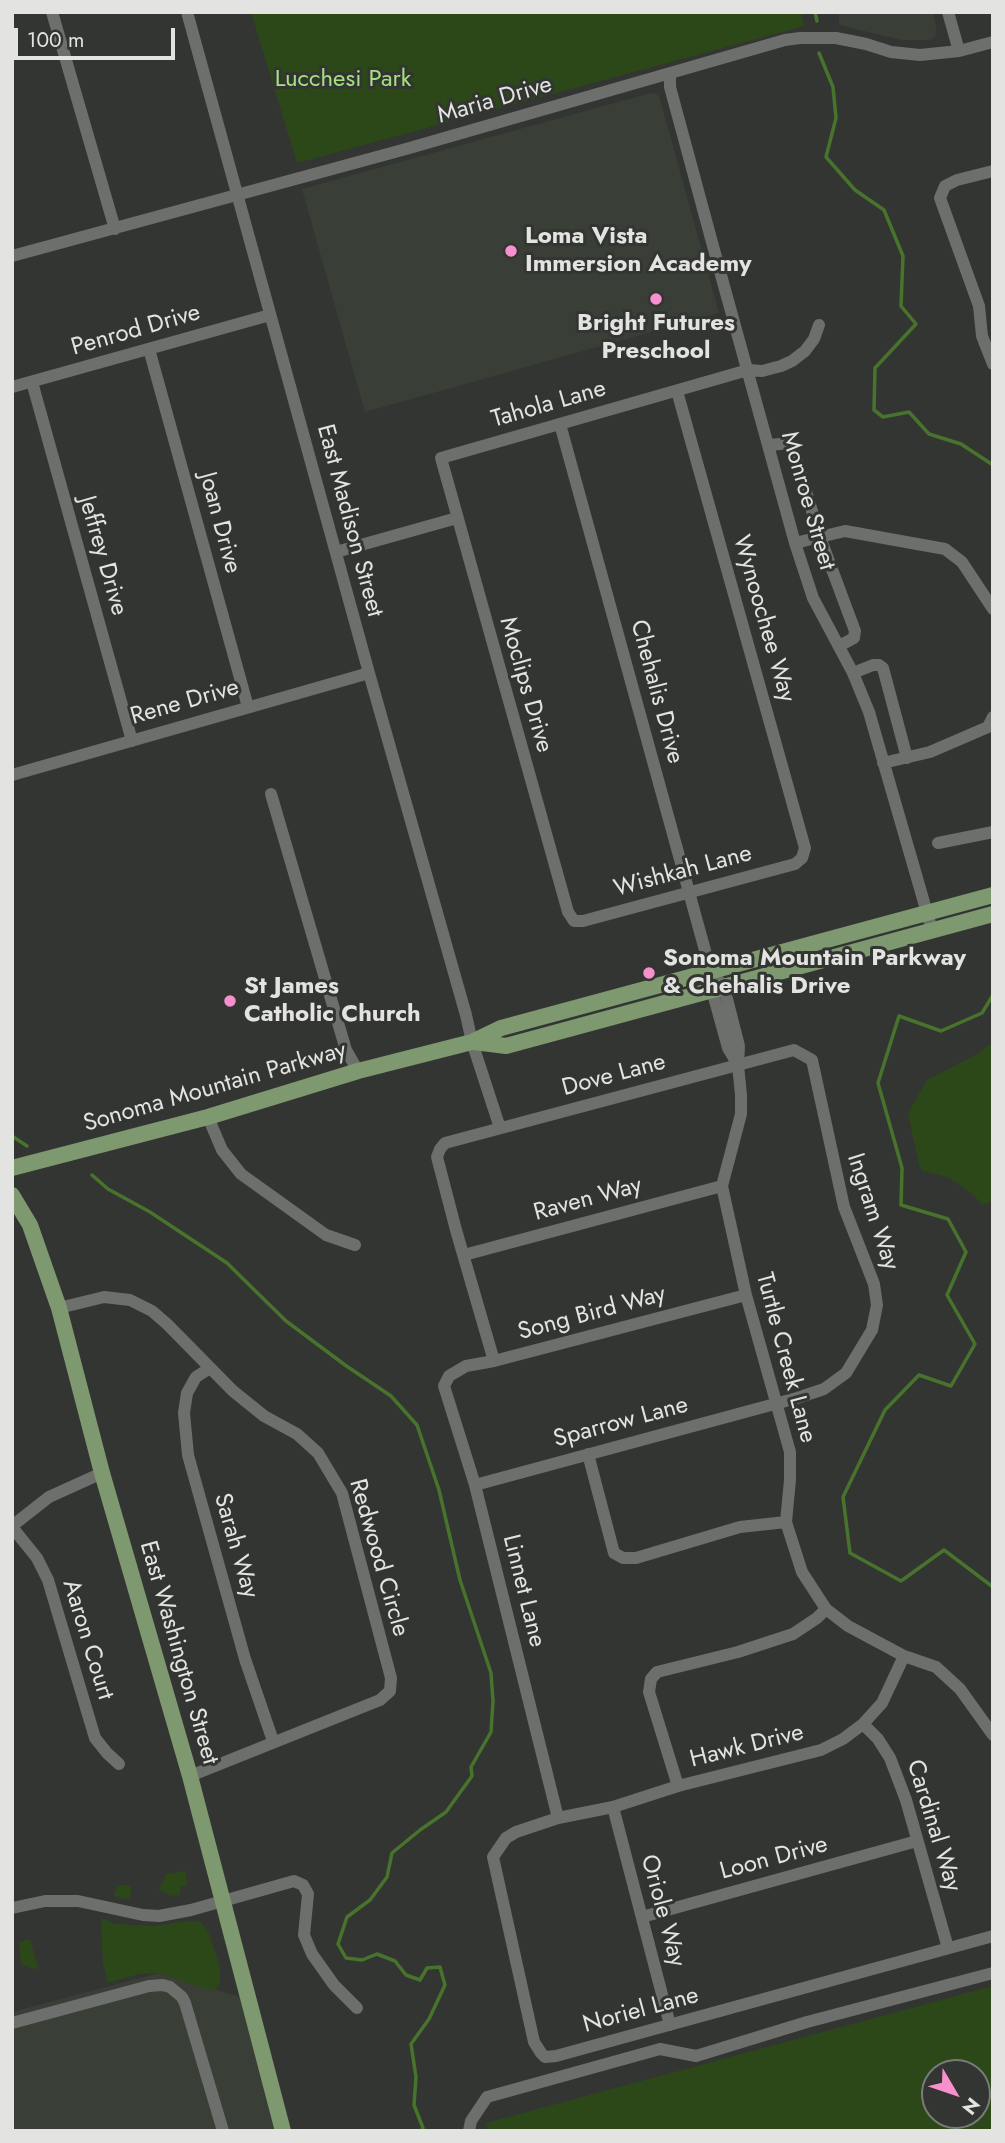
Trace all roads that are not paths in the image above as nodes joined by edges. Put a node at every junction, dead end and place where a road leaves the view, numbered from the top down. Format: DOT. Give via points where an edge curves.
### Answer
graph roads {
  1 [pos="52,12"];
  2 [pos="187,12"];
  3 [pos="948,12"];
  4 [pos="993,42"];
  5 [pos="959,51"];
  6 [pos="670,74"];
  7 [pos="993,171"];
  8 [pos="237,195"];
  9 [pos="115,229"];
  10 [pos="12,256"];
  11 [pos="993,301"];
  12 [pos="979,306"];
  13 [pos="270,315"];
  14 [pos="819,325"];
  15 [pos="149,349"];
  16 [pos="993,364"];
  17 [pos="748,370"];
  18 [pos="32,382"];
  19 [pos="12,387"];
  20 [pos="677,391"];
  21 [pos="560,424"];
  22 [pos="769,445"];
  23 [pos="441,458"];
  24 [pos="457,518"];
  25 [pos="820,537"];
  26 [pos="795,543"];
  27 [pos="336,552"];
  28 [pos="993,609"];
  29 [pos="839,646"];
  30 [pos="369,673"];
  31 [pos="853,673"];
  32 [pos="248,707"];
  33 [pos="991,726"];
  34 [pos="132,741"];
  35 [pos="906,758"];
  36 [pos="883,763"];
  37 [pos="12,775"];
  38 [pos="271,794"];
  39 [pos="993,832"];
  40 [pos="938,843"];
  41 [pos="802,859"];
  42 [pos="689,892"];
  43 [pos="993,895"];
  44 [pos="927,912"];
  45 [pos="993,914"];
  46 [pos="574,921"];
  47 [pos="932,930"];
  48 [pos="711,972"];
  49 [pos="718,988"];
  50 [pos="472,1042"];
  51 [pos="738,1065"];
  52 [pos="358,1071"];
  53 [pos="208,1117"];
  54 [pos="500,1128"];
  55 [pos="12,1168"];
  56 [pos="722,1186"];
  57 [pos="12,1195"];
  58 [pos="355,1245"];
  59 [pos="464,1255"];
  60 [pos="746,1295"];
  61 [pos="59,1308"];
  62 [pos="494,1361"];
  63 [pos="209,1367"];
  64 [pos="449,1376"];
  65 [pos="778,1403"];
  66 [pos="588,1454"];
  67 [pos="102,1473"];
  68 [pos="475,1485"];
  69 [pos="786,1522"];
  70 [pos="12,1527"];
  71 [pos="826,1609"];
  72 [pos="904,1656"];
  73 [pos="863,1724"];
  74 [pos="993,1735"];
  75 [pos="273,1741"];
  76 [pos="119,1764"];
  77 [pos="190,1776"];
  78 [pos="678,1786"];
  79 [pos="613,1807"];
  80 [pos="558,1818"];
  81 [pos="917,1841"];
  82 [pos="493,1857"];
  83 [pos="223,1900"];
  84 [pos="12,1908"];
  85 [pos="642,1917"];
  86 [pos="993,1936"];
  87 [pos="948,1948"];
  88 [pos="993,1973"];
  89 [pos="356,2008"];
  90 [pos="12,2023"];
  91 [pos="670,2025"];
  92 [pos="280,2130"];
  93 [pos="223,2131"];
  94 [pos="469,2131"];
  1 -- 9 [label="street"];
  2 -- 8 [label="street, East Madison Street"];
  3 -- 5 [label="street"];
  4 -- 5 [label="street, Maria Drive"];
  5 -- 6 [label="street, Maria Drive" via="920,55 836,38 800,38"];
  6 -- 8 [label="street, Maria Drive"];
  6 -- 17 [label="street, Monroe Street"];
  7 -- 12 [label="street" via="945,186 940,198"];
  8 -- 9 [label="street, Maria Drive"];
  8 -- 13 [label="street, East Madison Street"];
  9 -- 10 [label="street, Maria Drive"];
  11 -- 12 [label="street"];
  12 -- 16 [label="street" via="982,335"];
  13 -- 15 [label="street, Penrod Drive"];
  13 -- 27 [label="street, East Madison Street"];
  14 -- 17 [label="street, Tahola Lane" via="805,351 792,361 762,371"];
  15 -- 18 [label="street, Penrod Drive"];
  15 -- 32 [label="street, Joan Drive"];
  17 -- 20 [label="street, Tahola Lane"];
  17 -- 22 [label="street, Monroe Street"];
  18 -- 19 [label="street, Penrod Drive"];
  18 -- 34 [label="street, Jeffrey Drive"];
  20 -- 21 [label="street, Tahola Lane"];
  20 -- 41 [label="street, Wynoochee Way" via="805,848"];
  21 -- 23 [label="street, Tahola Lane"];
  21 -- 42 [label="street, Chehalis Drive"];
  22 -- 25 [label="street" via="791,443"];
  22 -- 26 [label="street, Monroe Street"];
  23 -- 24 [label="street, Moclips Drive"];
  24 -- 27 [label="street"];
  24 -- 46 [label="street, Moclips Drive"];
  25 -- 26 [label="street"];
  25 -- 28 [label="street" via="845,531 945,549 962,562"];
  25 -- 29 [label="street" via="855,631 854,638"];
  26 -- 29 [label="street, Monroe Street" via="813,597"];
  27 -- 30 [label="street, East Madison Street"];
  29 -- 31 [label="street, Monroe Street"];
  30 -- 32 [label="street, Rene Drive"];
  30 -- 50 [label="street, East Madison Street"];
  31 -- 35 [label="street" via="873,665 883,668"];
  31 -- 36 [label="street, Monroe Street"];
  32 -- 34 [label="street, Rene Drive"];
  33 -- 35 [label="street"];
  34 -- 37 [label="street, Rene Drive"];
  35 -- 36 [label="street"];
  36 -- 44 [label="street, Monroe Street"];
  38 -- 52 [label="street" via="346,1050"];
  39 -- 40 [label="street"];
  41 -- 42 [label="street, Wishkah Lane"];
  42 -- 46 [label="street, Wishkah Lane"];
  42 -- 48 [label="street, Chehalis Drive"];
  43 -- 44 [label="main road, Sonoma Mountain Parkway"];
  44 -- 47 [label="street, Monroe Street"];
  44 -- 48 [label="main road, Sonoma Mountain Parkway"];
  45 -- 47 [label="main road, Sonoma Mountain Parkway"];
  47 -- 49 [label="main road, Sonoma Mountain Parkway"];
  48 -- 49 [label="street, Turtle Creek Lane"];
  48 -- 50 [label="main road, Sonoma Mountain Parkway" via="501,1028"];
  49 -- 50 [label="main road, Sonoma Mountain Parkway" via="506,1046"];
  49 -- 51 [label="street, Turtle Creek Lane" via="728,1048"];
  50 -- 52 [label="main road, Sonoma Mountain Parkway"];
  50 -- 54 [label="street"];
  51 -- 54 [label="street, Dove Lane"];
  51 -- 56 [label="street, Turtle Creek Lane" via="741,1114"];
  51 -- 65 [label="street, Ingram Way" via="794,1050 812,1060 844,1207 874,1284 877,1305 872,1330 846,1373 824,1389"];
  52 -- 53 [label="main road, Sonoma Mountain Parkway"];
  53 -- 55 [label="main road, Sonoma Mountain Parkway"];
  53 -- 58 [label="street" via="222,1150 241,1174 326,1235"];
  54 -- 59 [label="street" via="445,1143 437,1157"];
  56 -- 59 [label="street, Raven Way"];
  56 -- 60 [label="street, Turtle Creek Lane"];
  57 -- 61 [label="main road, East Washington Street" via="30,1225"];
  59 -- 62 [label="street"];
  60 -- 62 [label="street, Song Bird Way"];
  60 -- 65 [label="street, Turtle Creek Lane"];
  61 -- 63 [label="street, Redwood Circle" via="104,1297 130,1300 152,1311"];
  61 -- 67 [label="main road, East Washington Street"];
  62 -- 64 [label="street, Song Bird Way" via="466,1366"];
  63 -- 75 [label="street, Sarah Way" via="187,1393 188,1455"];
  63 -- 75 [label="street, Redwood Circle" via="264,1416 297,1434 332,1474 342,1493 391,1678 390,1691 380,1700"];
  64 -- 68 [label="street, Linnet Lane" via="444,1386"];
  65 -- 66 [label="street, Sparrow Lane"];
  65 -- 69 [label="street, Turtle Creek Lane" via="790,1452"];
  66 -- 68 [label="street, Sparrow Lane"];
  66 -- 69 [label="street" via="614,1553 622,1558 636,1558 740,1527"];
  67 -- 70 [label="street" via="48,1497"];
  67 -- 77 [label="main road, East Washington Street"];
  68 -- 80 [label="street, Linnet Lane"];
  69 -- 71 [label="street, Turtle Creek Lane" via="802,1572"];
  70 -- 76 [label="street, Aaron Court" via="48,1580 95,1738"];
  71 -- 72 [label="street, Turtle Creek Lane"];
  71 -- 78 [label="street" via="793,1634 657,1672 651,1679 649,1692"];
  72 -- 73 [label="street, Hawk Drive" via="882,1703"];
  72 -- 74 [label="street, Turtle Creek Lane" via="936,1667 960,1689"];
  73 -- 78 [label="street, Hawk Drive" via="821,1750"];
  73 -- 81 [label="street, Cardinal Way" via="890,1758"];
  75 -- 77 [label="street, Redwood Circle"];
  77 -- 83 [label="main road, East Washington Street"];
  78 -- 79 [label="street, Hawk Drive"];
  79 -- 80 [label="street, Hawk Drive"];
  79 -- 85 [label="street, Oriole Way"];
  80 -- 82 [label="street, Hawk Drive" via="516,1832"];
  81 -- 85 [label="street, Loon Drive"];
  81 -- 87 [label="street, Cardinal Way"];
  82 -- 91 [label="street, Noriel Lane" via="534,2042 545,2057"];
  83 -- 84 [label="street" via="159,1916 78,1900"];
  83 -- 89 [label="street" via="293,1881 303,1885 308,1894 307,1945"];
  83 -- 92 [label="main road, East Washington Street"];
  85 -- 91 [label="street, Oriole Way"];
  86 -- 87 [label="street"];
  87 -- 91 [label="street, Noriel Lane"];
  88 -- 94 [label="street" via="696,2056 660,2049 487,2098"];
  90 -- 93 [label="street" via="149,1986 170,1987 185,2003"];
}
